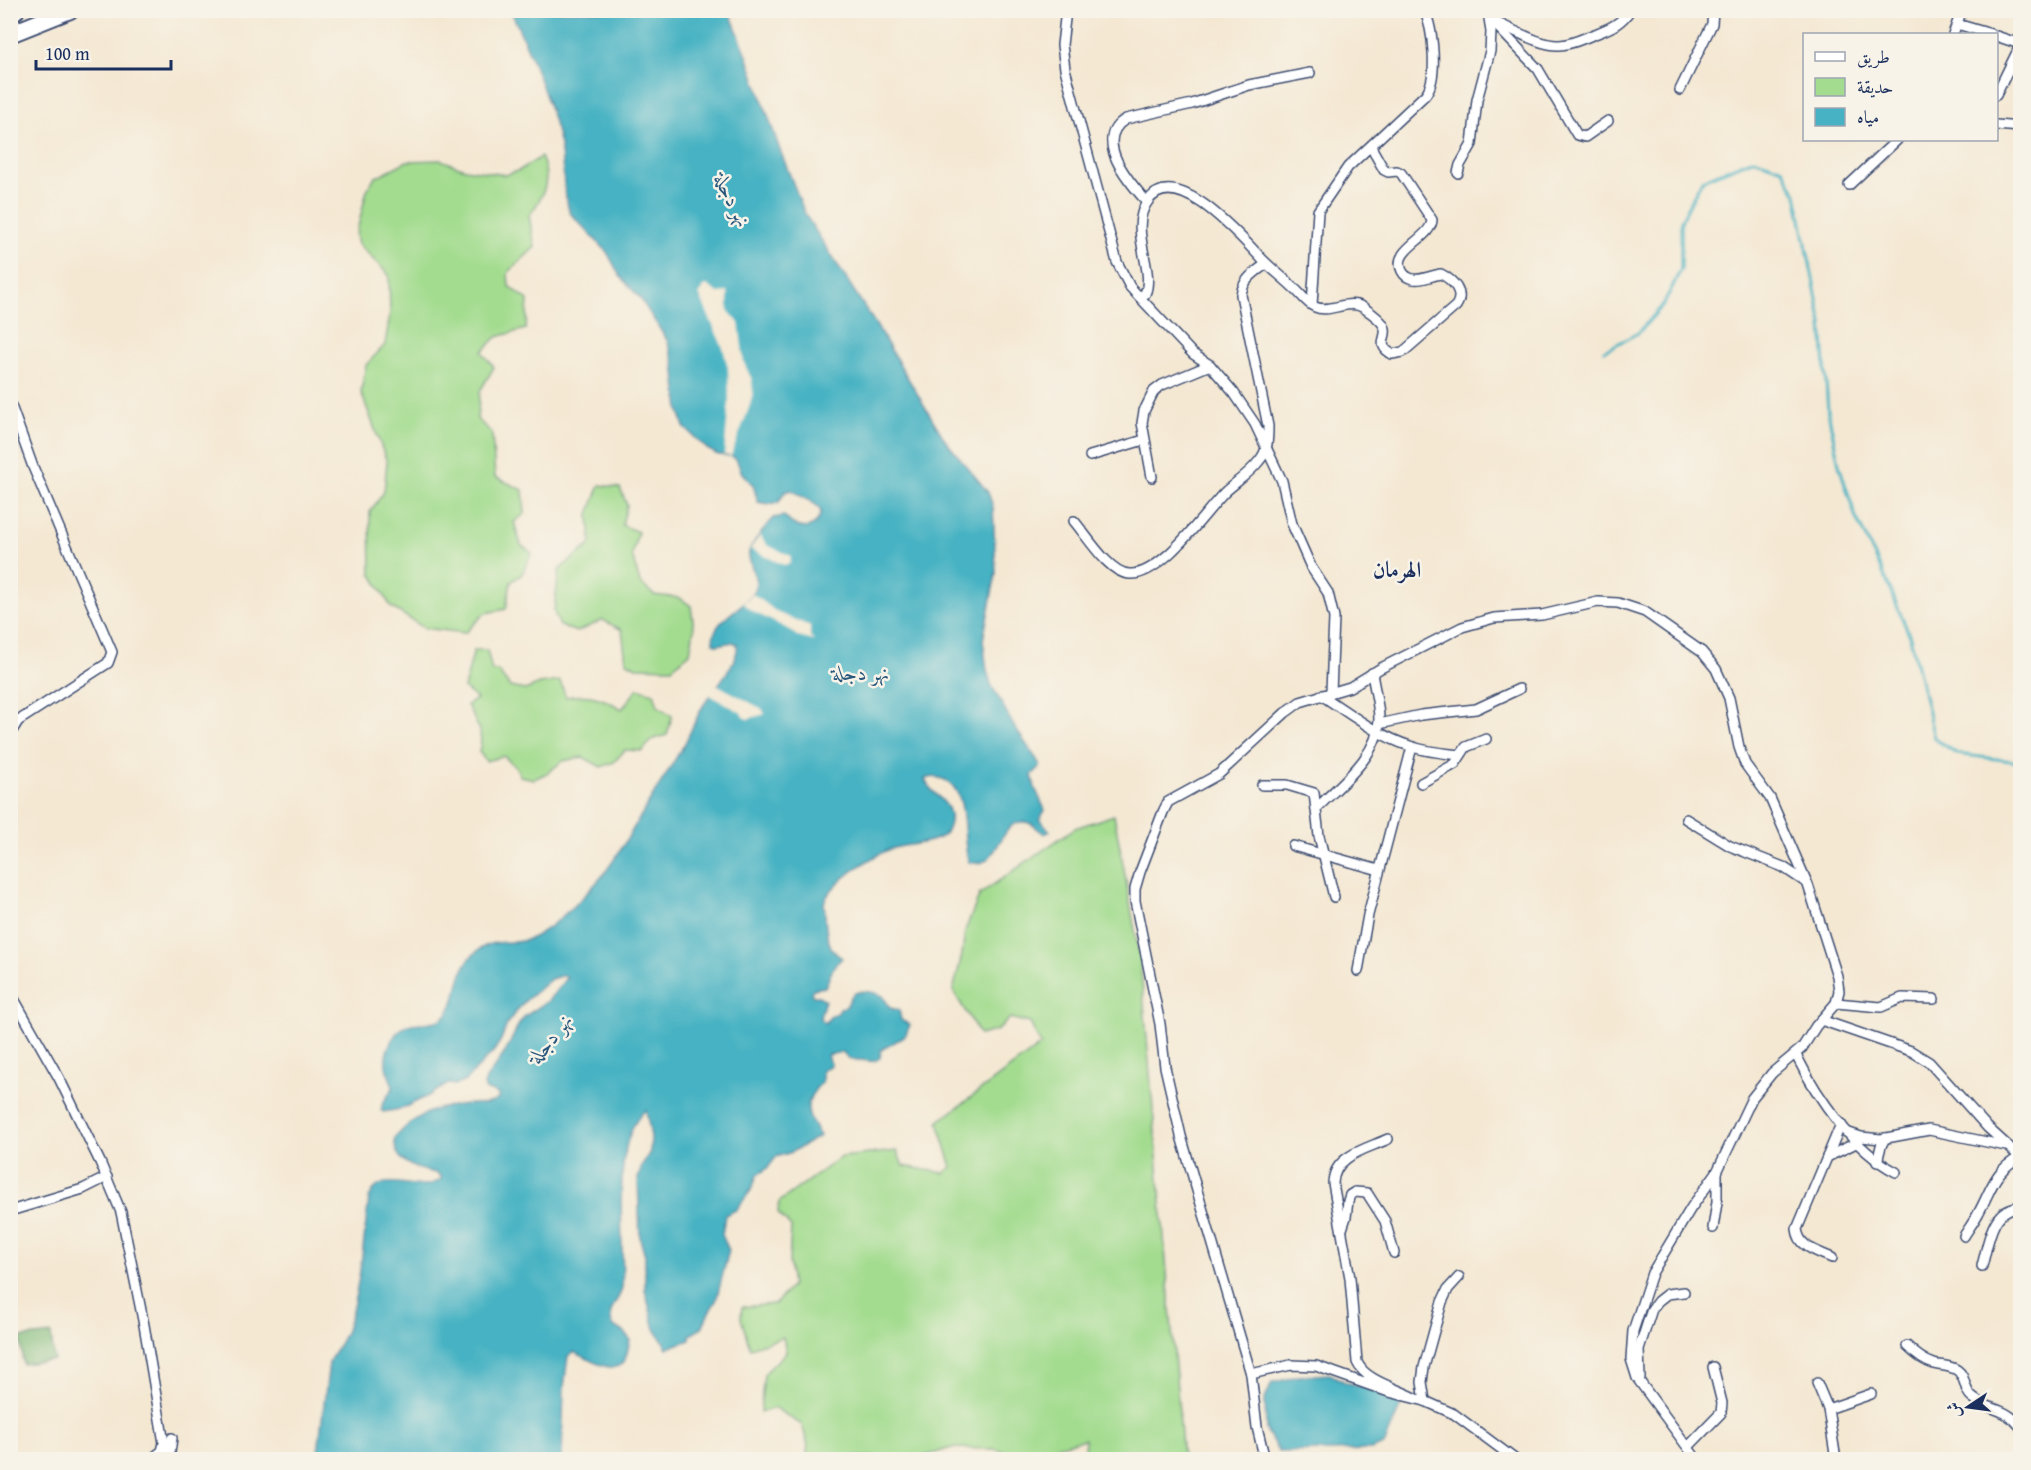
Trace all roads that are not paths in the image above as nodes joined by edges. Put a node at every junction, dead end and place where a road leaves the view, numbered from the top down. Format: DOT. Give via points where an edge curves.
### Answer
graph roads {
  1 [pos="16,10"];
  2 [pos="70,10"];
  3 [pos="1066,10"];
  4 [pos="1424,10"];
  5 [pos="1467,10"];
  6 [pos="1630,10"];
  7 [pos="1713,10"];
  8 [pos="1962,10"];
  9 [pos="10,13"];
  10 [pos="1490,16"];
  11 [pos="1957,24"];
  12 [pos="1953,33"];
  13 [pos="1988,33"];
  14 [pos="10,34"];
  15 [pos="1998,37"];
  16 [pos="2020,45"];
  17 [pos="1310,73"];
  18 [pos="1680,90"];
  19 [pos="1998,91"];
  20 [pos="1608,121"];
  21 [pos="1998,125"];
  22 [pos="2020,127"];
  23 [pos="1896,141"];
  24 [pos="1371,147"];
  25 [pos="1458,173"];
  26 [pos="1849,185"];
  27 [pos="1147,202"];
  28 [pos="1266,264"];
  29 [pos="1139,296"];
  30 [pos="1311,305"];
  31 [pos="1210,365"];
  32 [pos="10,403"];
  33 [pos="1144,440"];
  34 [pos="1266,450"];
  35 [pos="1090,456"];
  36 [pos="1152,477"];
  37 [pos="1074,521"];
  38 [pos="1372,673"];
  39 [pos="1519,689"];
  40 [pos="1326,693"];
  41 [pos="1378,728"];
  42 [pos="10,734"];
  43 [pos="1486,739"];
  44 [pos="1412,747"];
  45 [pos="1460,755"];
  46 [pos="1421,783"];
  47 [pos="1262,785"];
  48 [pos="1317,808"];
  49 [pos="1686,819"];
  50 [pos="1293,846"];
  51 [pos="1323,855"];
  52 [pos="1379,870"];
  53 [pos="1808,885"];
  54 [pos="1334,897"];
  55 [pos="1359,970"];
  56 [pos="10,992"];
  57 [pos="1934,999"];
  58 [pos="1836,1003"];
  59 [pos="1821,1020"];
  60 [pos="1796,1055"];
  61 [pos="1844,1128"];
  62 [pos="1885,1138"];
  63 [pos="1388,1139"];
  64 [pos="1856,1143"];
  65 [pos="2008,1146"];
  66 [pos="1827,1157"];
  67 [pos="1877,1162"];
  68 [pos="1717,1172"];
  69 [pos="1896,1172"];
  70 [pos="106,1177"];
  71 [pos="2020,1207"];
  72 [pos="10,1211"];
  73 [pos="1713,1228"];
  74 [pos="1341,1231"];
  75 [pos="1964,1236"];
  76 [pos="1394,1253"];
  77 [pos="1832,1258"];
  78 [pos="1983,1266"];
  79 [pos="1459,1277"];
  80 [pos="1684,1292"];
  81 [pos="1907,1346"];
  82 [pos="1713,1367"];
  83 [pos="1251,1374"];
  84 [pos="1817,1383"];
  85 [pos="1641,1386"];
  86 [pos="1871,1394"];
  87 [pos="1415,1398"];
  88 [pos="1425,1401"];
  89 [pos="1828,1409"];
  90 [pos="2020,1426"];
  91 [pos="172,1438"];
  92 [pos="1688,1447"];
  93 [pos="166,1457"];
  94 [pos="150,1460"];
  95 [pos="1265,1460"];
  96 [pos="1516,1460"];
  97 [pos="1697,1460"];
  98 [pos="1836,1460"];
  1 -- 9 [label="highway"];
  2 -- 14 [label="highway"];
  3 -- 29 [label="street" via="1062,45 1065,69 1114,255"];
  4 -- 24 [label="street" via="1430,28 1430,87"];
  5 -- 10 [label="street"];
  6 -- 10 [label="street" via="1612,28 1559,45 1546,43"];
  7 -- 18 [label="street" via="1712,24"];
  8 -- 11 [label="street"];
  10 -- 20 [label="street" via="1542,74 1577,135 1585,137"];
  10 -- 25 [label="street" via="1491,43 1477,100 1474,136"];
  11 -- 12 [label="street"];
  11 -- 13 [label="street"];
  15 -- 16 [label="street"];
  16 -- 19 [label="street"];
  17 -- 27 [label="street" via="1249,85 1118,124 1113,132 1116,160"];
  21 -- 22 [label="street"];
  23 -- 26 [label="street"];
  24 -- 30 [label="street" via="1340,177 1318,211"];
  24 -- 30 [label="street" via="1384,170 1401,173 1432,220 1430,228 1403,255 1403,274 1416,280 1437,274 1445,276 1460,293 1459,302 1396,354 1383,345 1384,326 1363,308 1348,304 1323,309"];
  27 -- 28 [label="street" via="1164,191 1191,195 1228,224"];
  27 -- 29 [label="street" via="1140,223 1147,290"];
  28 -- 30 [label="street"];
  28 -- 34 [label="street" via="1242,286 1241,302 1266,418"];
  29 -- 31 [label="street" via="1193,354"];
  31 -- 33 [label="street" via="1154,391 1144,411"];
  31 -- 34 [label="street" via="1245,408"];
  32 -- 42 [label="street" via="33,468 112,652 108,663 18,721"];
  33 -- 35 [label="street"];
  33 -- 36 [label="street"];
  34 -- 37 [label="street" via="1175,549 1140,573 1119,572 1110,565"];
  34 -- 40 [label="street" via="1282,481 1292,524 1311,567 1328,593 1334,618"];
  38 -- 40 [label="street" via="1350,687"];
  38 -- 41 [label="street"];
  38 -- 53 [label="street" via="1483,620 1542,615 1598,602 1636,608 1702,652 1716,669 1732,708 1741,756 1770,798"];
  39 -- 41 [label="street" via="1476,709 1421,715"];
  40 -- 41 [label="street"];
  40 -- 83 [label="street" via="1292,707 1219,774 1168,802 1135,889 1181,1136"];
  41 -- 44 [label="street"];
  41 -- 48 [label="street" via="1362,761"];
  43 -- 45 [label="street" via="1466,747"];
  44 -- 45 [label="street"];
  44 -- 52 [label="street"];
  45 -- 46 [label="street" via="1455,764"];
  47 -- 48 [label="street" via="1279,784 1312,791"];
  48 -- 51 [label="street"];
  49 -- 53 [label="street" via="1738,851 1789,870"];
  50 -- 51 [label="street"];
  51 -- 52 [label="street"];
  51 -- 54 [label="street"];
  52 -- 55 [label="street"];
  53 -- 58 [label="street" via="1837,976"];
  56 -- 70 [label="street" via="59,1078"];
  57 -- 58 [label="street" via="1902,998 1881,1007"];
  58 -- 59 [label="street"];
  59 -- 60 [label="street"];
  59 -- 65 [label="street" via="1911,1051 1929,1062"];
  60 -- 61 [label="street"];
  60 -- 68 [label="street" via="1758,1088"];
  61 -- 62 [label="street" via="1862,1137"];
  61 -- 64 [label="street"];
  61 -- 66 [label="street"];
  62 -- 65 [label="street" via="1929,1130"];
  62 -- 67 [label="street"];
  63 -- 74 [label="street" via="1338,1165 1333,1183"];
  64 -- 66 [label="street"];
  64 -- 67 [label="street"];
  65 -- 75 [label="street" via="2020,1157 1996,1177"];
  66 -- 77 [label="street" via="1797,1229 1804,1245"];
  67 -- 69 [label="street"];
  68 -- 73 [label="street" via="1718,1202"];
  68 -- 85 [label="street" via="1685,1217 1646,1288 1631,1340 1633,1368"];
  70 -- 72 [label="street" via="83,1189"];
  70 -- 93 [label="street" via="121,1212"];
  71 -- 78 [label="street" via="1997,1218"];
  74 -- 76 [label="street" via="1350,1195 1355,1191 1367,1193 1388,1227"];
  74 -- 87 [label="street" via="1350,1278 1357,1362 1368,1376"];
  79 -- 88 [label="street" via="1444,1296 1424,1367"];
  80 -- 85 [label="street" via="1667,1294 1652,1309 1639,1349"];
  81 -- 90 [label="street" via="1925,1360 1957,1370 1971,1397 2009,1414"];
  82 -- 92 [label="street" via="1721,1413"];
  83 -- 87 [label="street" via="1290,1365 1316,1366"];
  83 -- 95 [label="street"];
  84 -- 89 [label="street"];
  85 -- 92 [label="street"];
  86 -- 89 [label="street"];
  87 -- 88 [label="street"];
  88 -- 96 [label="street" via="1454,1414"];
  89 -- 98 [label="street"];
  91 -- 93 [label="street"];
  92 -- 97 [label="street"];
  93 -- 94 [label="street"];
}
